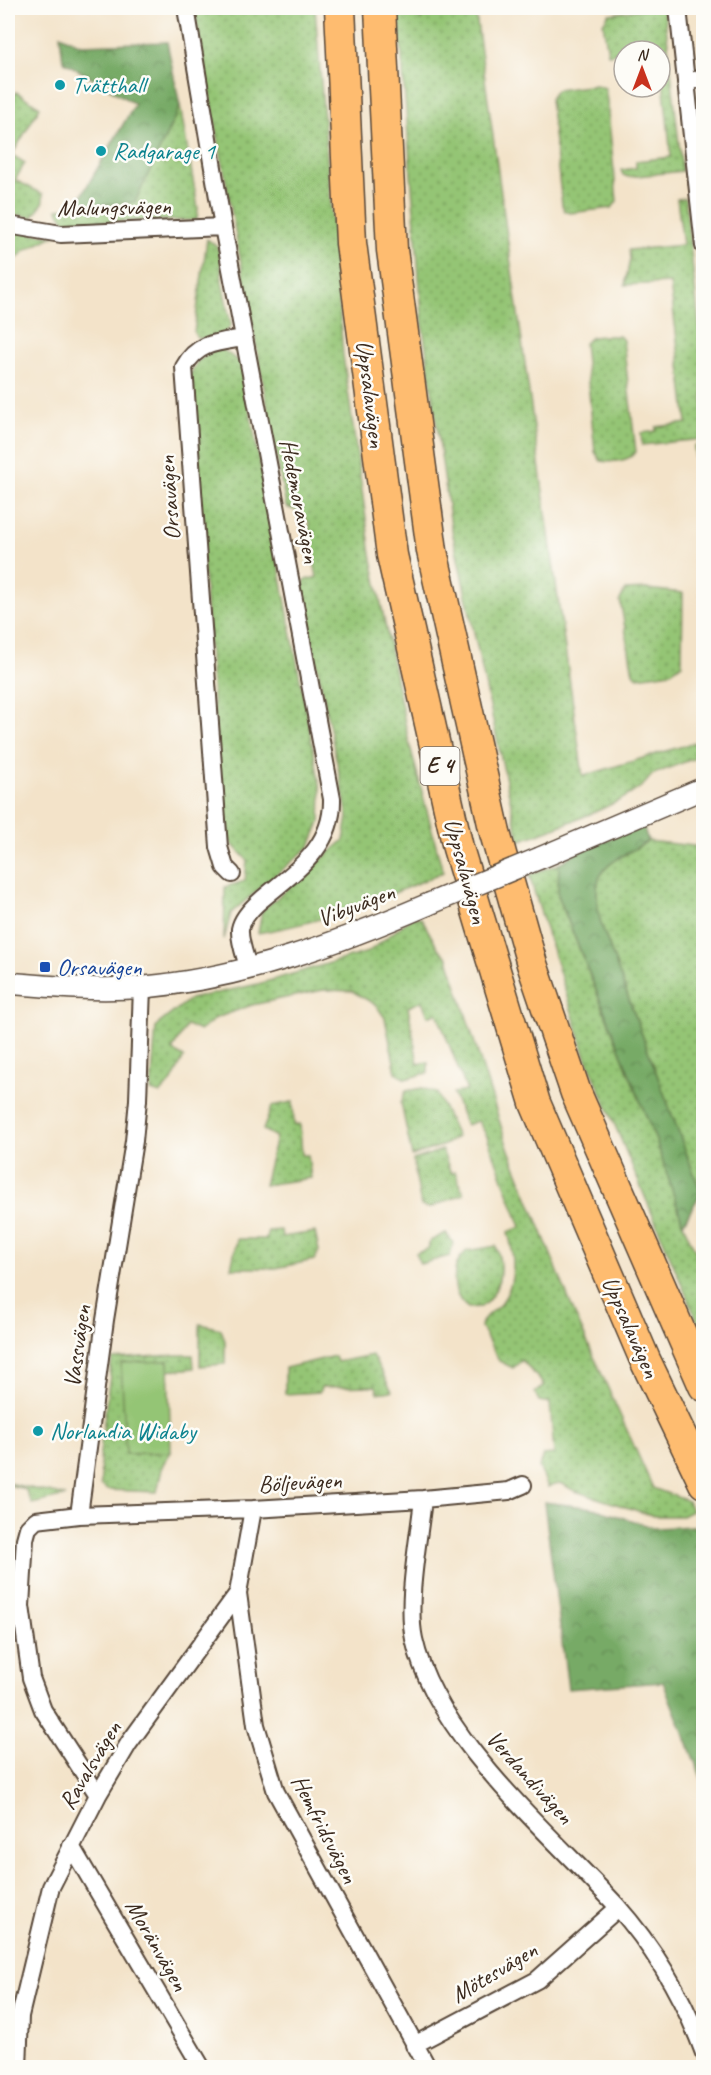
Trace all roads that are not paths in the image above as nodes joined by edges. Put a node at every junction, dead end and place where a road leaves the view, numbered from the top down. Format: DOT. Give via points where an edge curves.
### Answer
graph roads {
  1 [pos="186,8"];
  2 [pos="340,8"];
  3 [pos="380,8"];
  4 [pos="678,8"];
  5 [pos="704,78"];
  6 [pos="686,82"];
  7 [pos="8,225"];
  8 [pos="223,227"];
  9 [pos="704,246"];
  10 [pos="244,338"];
  11 [pos="704,788"];
  12 [pos="232,874"];
  13 [pos="249,970"];
  14 [pos="8,983"];
  15 [pos="142,987"];
  16 [pos="704,1386"];
  17 [pos="704,1483"];
  18 [pos="523,1485"];
  19 [pos="423,1499"];
  20 [pos="253,1509"];
  21 [pos="79,1515"];
  22 [pos="238,1593"];
  23 [pos="98,1795"];
  24 [pos="71,1846"];
  25 [pos="618,1908"];
  26 [pos="414,2045"];
  27 [pos="704,2054"];
  28 [pos="18,2067"];
  29 [pos="202,2067"];
  30 [pos="428,2067"];
  1 -- 8 [label="street, Hedemoravägen"];
  2 -- 17 [label="highway, Uppsalavägen / E 4" via="351,243 392,555 458,848 535,1103 645,1360"];
  3 -- 16 [label="highway, Uppsalavägen / E 4" via="392,250 432,551 495,833 532,964 576,1093"];
  4 -- 6 [label="street"];
  5 -- 6 [label="street"];
  6 -- 9 [label="street"];
  7 -- 8 [label="street, Malungsvägen" via="61,234"];
  8 -- 10 [label="street, Hedemoravägen"];
  10 -- 12 [label="street, Orsavägen" via="202,345 184,367 219,847 225,867"];
  10 -- 13 [label="street, Hedemoravägen" via="332,807 327,834 319,849 255,905 243,921 240,931"];
  11 -- 13 [label="street, Vibyvägen, bridge" via="429,904"];
  13 -- 15 [label="street, Vibyvägen"];
  14 -- 15 [label="street, Vibyvägen"];
  15 -- 21 [label="street, Vassvägen" via="134,1141 103,1330"];
  18 -- 19 [label="street, Böljevägen" via="509,1491"];
  19 -- 20 [label="street, Böljevägen"];
  19 -- 25 [label="street, Verdandivägen" via="412,1606 413,1637 439,1707 501,1783"];
  20 -- 21 [label="street, Böljevägen"];
  20 -- 22 [label="street, Ravalsvägen"];
  21 -- 23 [label="street" via="36,1520 28,1528 21,1606 31,1678 43,1710"];
  22 -- 23 [label="street, Ravalsvägen" via="129,1743"];
  22 -- 26 [label="street, Hemfridsvägen" via="256,1725 276,1792"];
  23 -- 24 [label="street, Ravalsvägen"];
  24 -- 28 [label="street, Ravalsvägen" via="51,1887 20,2016"];
  24 -- 29 [label="street, Moränvägen"];
  25 -- 26 [label="street, Mötesvägen" via="537,1980"];
  25 -- 27 [label="street, Verdandivägen" via="675,1985"];
  26 -- 30 [label="street, Hemfridsvägen"];
}
